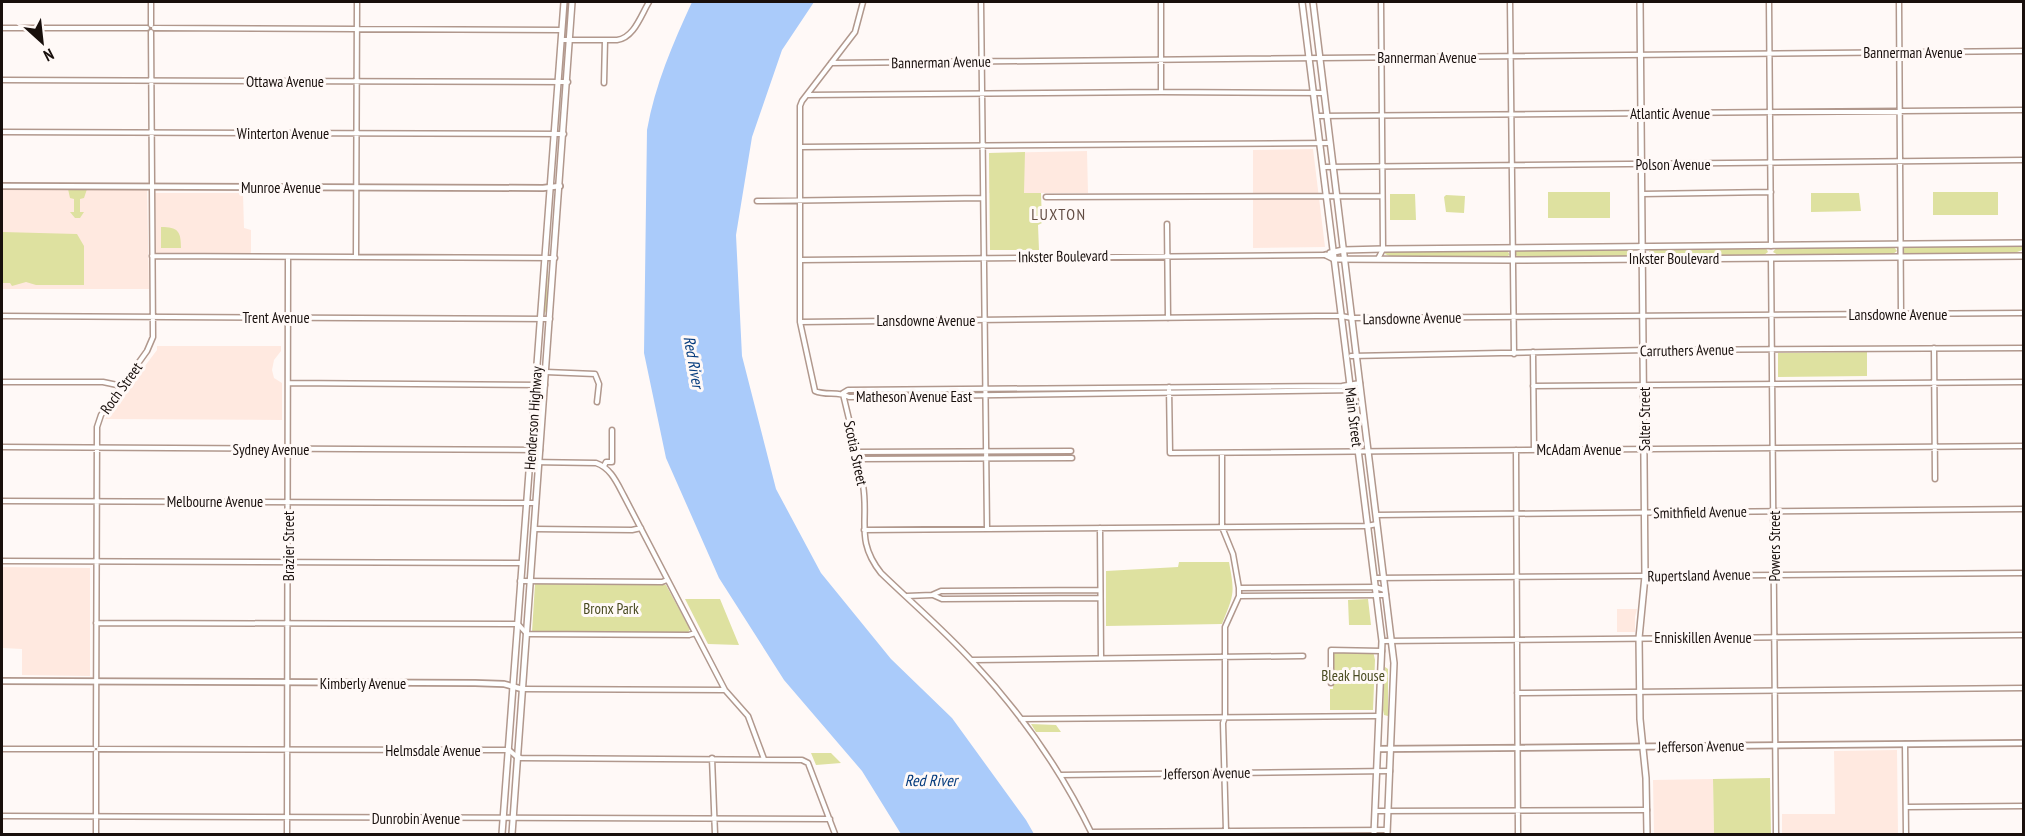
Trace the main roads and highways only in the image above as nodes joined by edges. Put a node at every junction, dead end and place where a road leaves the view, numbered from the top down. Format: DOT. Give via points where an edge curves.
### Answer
graph roads {
  1 [pos="564,2"];
  2 [pos="572,2"];
  3 [pos="1302,2"];
  4 [pos="1313,2"];
  5 [pos="1640,2"];
  6 [pos="2024,243"];
  7 [pos="1642,247"];
  8 [pos="1343,250"];
  9 [pos="1334,251"];
  10 [pos="2024,256"];
  11 [pos="1642,258"];
  12 [pos="1334,259"];
  13 [pos="1344,259"];
  14 [pos="537,372"];
  15 [pos="546,372"];
  16 [pos="1382,666"];
  17 [pos="1394,674"];
  18 [pos="1374,832"];
  19 [pos="1387,832"];
  20 [pos="502,834"];
  21 [pos="512,834"];
  22 [pos="1647,834"];
  1 -- 14 [label="main road, Henderson Highway"];
  2 -- 15 [label="main road, Henderson Highway"];
  3 -- 9 [label="main road, Main Street"];
  4 -- 8 [label="main road, Main Street"];
  5 -- 7 [label="main road, Salter Street"];
  6 -- 7 [label="main road, Inkster Boulevard"];
  7 -- 8 [label="main road, Inkster Boulevard"];
  7 -- 11 [label="main road, Salter Street"];
  8 -- 9 [label="main road, Inkster Boulevard"];
  8 -- 13 [label="main road, Main Street"];
  9 -- 12 [label="main road, Main Street"];
  9 -- 12 [label="main road, Inkster Boulevard" via="1326,255"];
  10 -- 11 [label="main road, Inkster Boulevard"];
  11 -- 13 [label="main road, Inkster Boulevard"];
  11 -- 22 [label="main road, Salter Street" via="1645,576 1639,638"];
  12 -- 13 [label="main road, Inkster Boulevard"];
  12 -- 16 [label="main road, Main Street"];
  13 -- 17 [label="main road, Main Street"];
  14 -- 15 [label="main road"];
  14 -- 20 [label="main road, Henderson Highway"];
  15 -- 21 [label="main road, Henderson Highway"];
  16 -- 17 [label="main road"];
  16 -- 18 [label="main road, Main Street"];
  17 -- 19 [label="main road, Main Street"];
}
